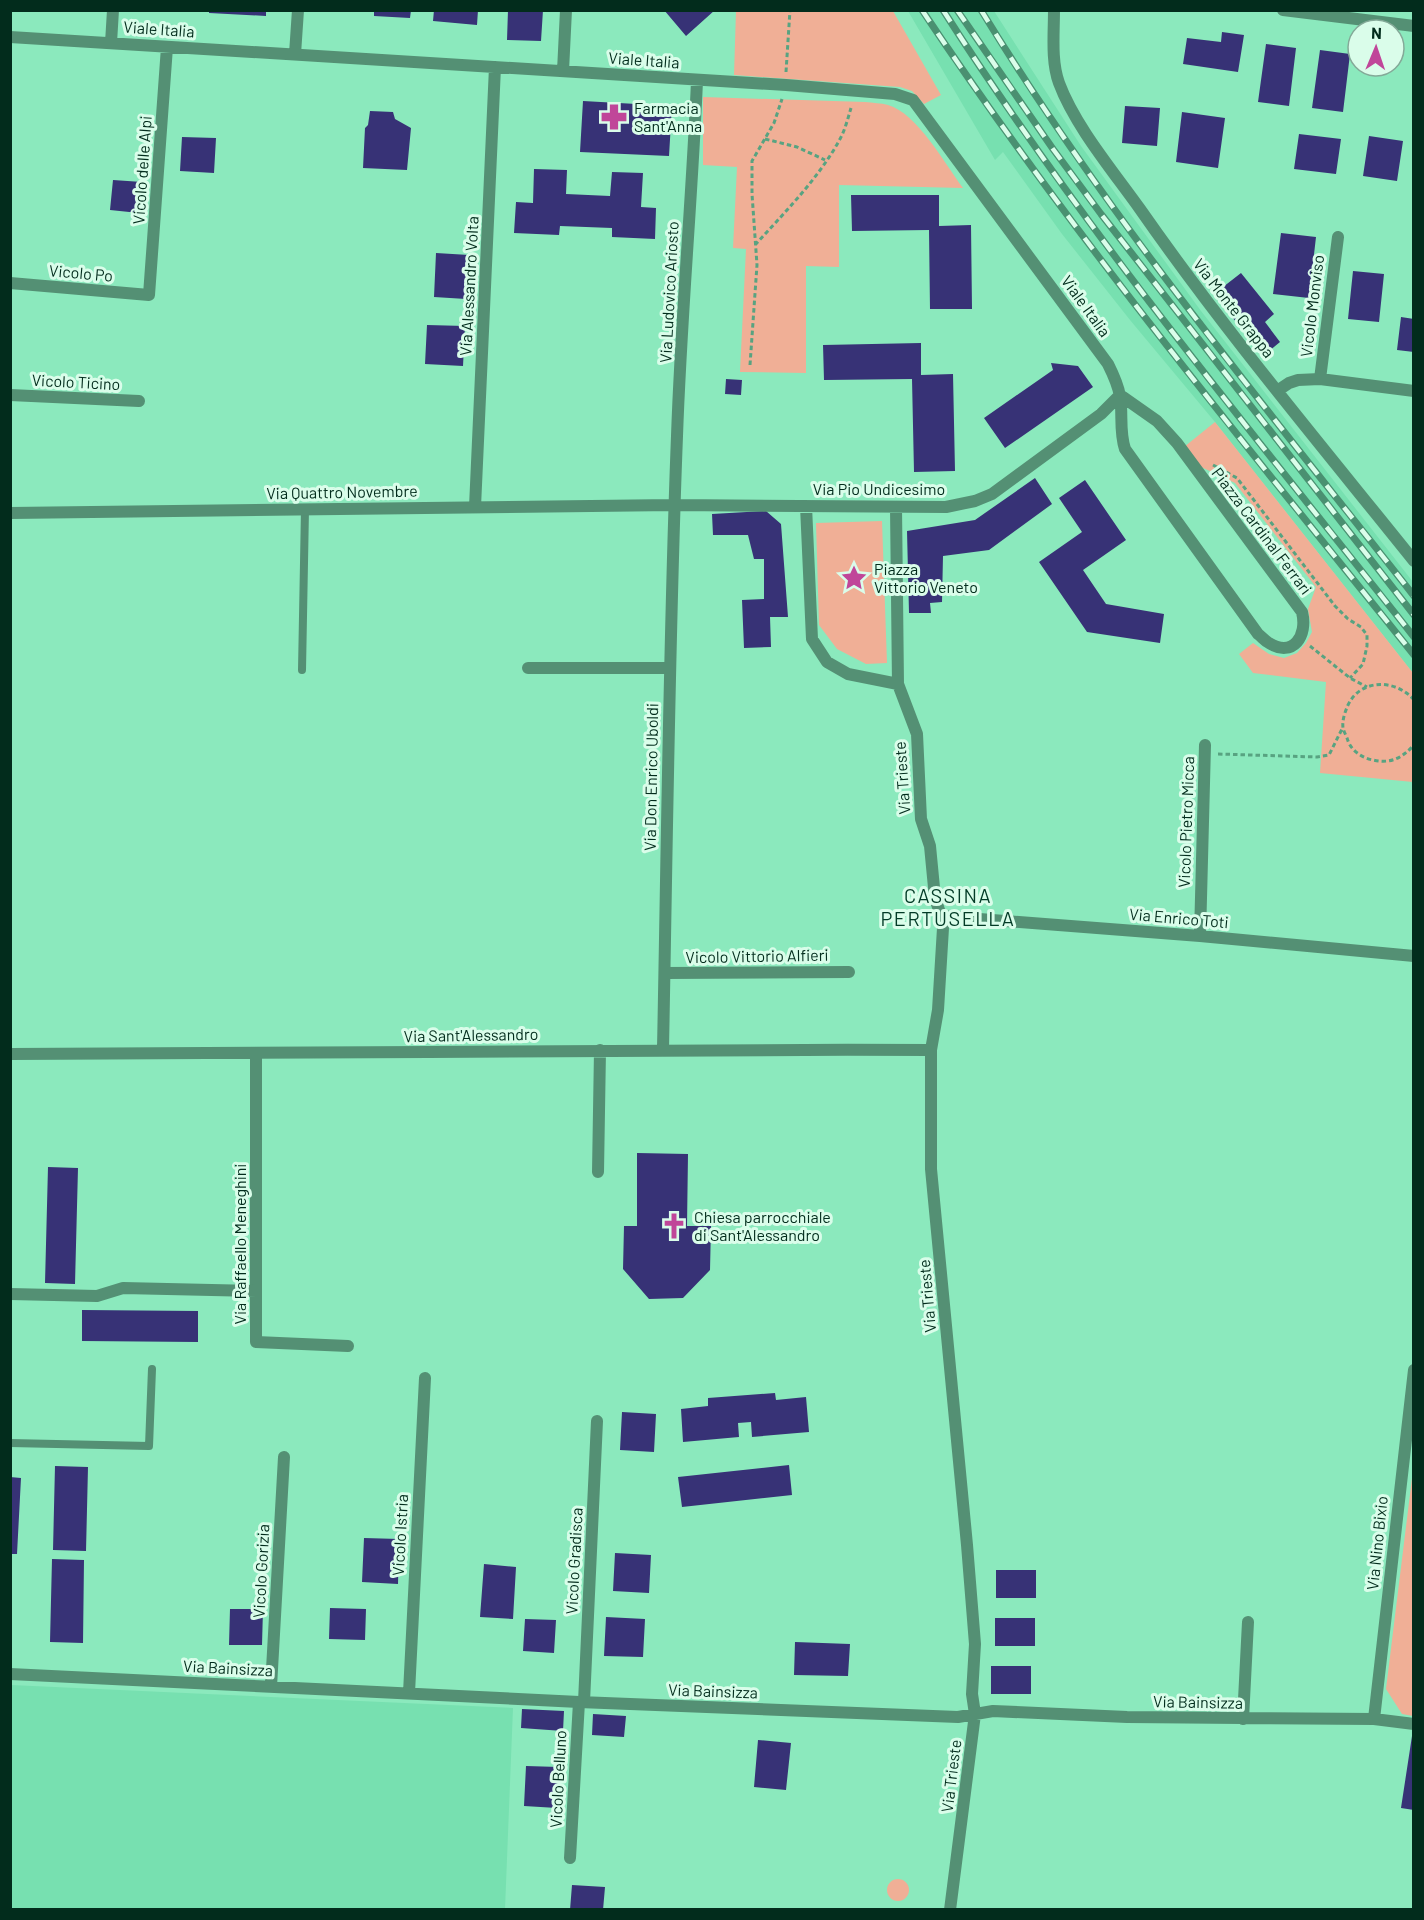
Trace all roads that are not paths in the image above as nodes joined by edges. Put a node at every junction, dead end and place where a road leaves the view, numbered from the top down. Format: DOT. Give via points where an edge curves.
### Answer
graph roads {
  1 [pos="113,10"];
  2 [pos="298,10"];
  3 [pos="566,10"];
  4 [pos="1054,10"];
  5 [pos="1283,10"];
  6 [pos="1312,12"];
  7 [pos="1413,26"];
  8 [pos="10,38"];
  9 [pos="111,43"];
  10 [pos="167,47"];
  11 [pos="295,54"];
  12 [pos="495,67"];
  13 [pos="563,71"];
  14 [pos="697,81"];
  15 [pos="1338,237"];
  16 [pos="10,283"];
  17 [pos="149,295"];
  18 [pos="1320,380"];
  19 [pos="1277,391"];
  20 [pos="1413,391"];
  21 [pos="10,395"];
  22 [pos="1120,395"];
  23 [pos="139,401"];
  24 [pos="674,505"];
  25 [pos="806,506"];
  26 [pos="475,507"];
  27 [pos="896,507"];
  28 [pos="305,509"];
  29 [pos="10,513"];
  30 [pos="1413,561"];
  31 [pos="669,668"];
  32 [pos="528,669"];
  33 [pos="302,670"];
  34 [pos="898,684"];
  35 [pos="1205,749"];
  36 [pos="941,916"];
  37 [pos="1200,936"];
  38 [pos="1413,956"];
  39 [pos="849,972"];
  40 [pos="665,973"];
  41 [pos="663,1049"];
  42 [pos="600,1050"];
  43 [pos="931,1050"];
  44 [pos="10,1054"];
  45 [pos="256,1054"];
  46 [pos="598,1172"];
  47 [pos="256,1291"];
  48 [pos="10,1294"];
  49 [pos="348,1346"];
  50 [pos="152,1369"];
  51 [pos="1413,1370"];
  52 [pos="425,1378"];
  53 [pos="597,1421"];
  54 [pos="10,1443"];
  55 [pos="284,1457"];
  56 [pos="1248,1622"];
  57 [pos="10,1674"];
  58 [pos="271,1687"];
  59 [pos="409,1694"];
  60 [pos="582,1702"];
  61 [pos="975,1714"];
  62 [pos="1243,1719"];
  63 [pos="1374,1719"];
  64 [pos="1413,1724"];
  65 [pos="570,1858"];
  66 [pos="950,1910"];
  1 -- 9 [label="street"];
  2 -- 11 [label="street"];
  3 -- 13 [label="street"];
  4 -- 19 [label="street, Via Monte Grappa" via="1054,60 1066,99 1189,278"];
  5 -- 6 [label="street"];
  6 -- 7 [label="street"];
  8 -- 9 [label="street, Viale Italia"];
  9 -- 10 [label="street, Viale Italia"];
  10 -- 11 [label="street, Viale Italia"];
  10 -- 17 [label="street, Vicolo delle Alpi"];
  11 -- 12 [label="street, Viale Italia"];
  12 -- 13 [label="street, Viale Italia"];
  12 -- 26 [label="street, Via Alessandro Volta"];
  13 -- 14 [label="street, Viale Italia"];
  14 -- 22 [label="street, Viale Italia" via="895,94 913,100 1108,364"];
  14 -- 24 [label="street, Via Ludovico Ariosto"];
  15 -- 18 [label="street, Vicolo Monviso"];
  16 -- 17 [label="street, Vicolo Po"];
  18 -- 19 [label="street" via="1298,380"];
  18 -- 20 [label="street"];
  19 -- 30 [label="street, Via Monte Grappa"];
  21 -- 23 [label="street, Vicolo Ticino"];
  22 -- 22 [label="street, Piazza Cardinal Ferrari" via="1125,449 1258,634 1281,648 1292,645 1302,636 1302,612 1177,444 1157,421"];
  22 -- 27 [label="street, Via Pio Undicesimo" via="1101,414 992,494 946,507"];
  24 -- 25 [label="street, Via Pio Undicesimo"];
  24 -- 26 [label="street, Via Quattro Novembre"];
  24 -- 31 [label="street, Via Don Enrico Uboldi"];
  25 -- 27 [label="street, Via Pio Undicesimo"];
  25 -- 34 [label="street" via="812,639 827,662 848,674"];
  26 -- 28 [label="street, Via Quattro Novembre"];
  27 -- 34 [label="street"];
  28 -- 29 [label="street, Via Quattro Novembre"];
  28 -- 33 [label="lane"];
  31 -- 32 [label="street"];
  31 -- 40 [label="street, Via Don Enrico Uboldi"];
  34 -- 36 [label="street, Via Trieste" via="917,734 921,819 930,846 934,898"];
  35 -- 37 [label="street, Vicolo Pietro Micca"];
  36 -- 37 [label="street, Via Enrico Toti"];
  36 -- 43 [label="street, Via Trieste" via="938,1010"];
  37 -- 38 [label="street, Via Enrico Toti"];
  39 -- 40 [label="street, Vicolo Vittorio Alfieri"];
  40 -- 41 [label="street, Via Don Enrico Uboldi"];
  41 -- 42 [label="street, Via Sant'Alessandro"];
  41 -- 43 [label="street, Via Sant'Alessandro"];
  42 -- 45 [label="street, Via Sant'Alessandro"];
  42 -- 46 [label="street"];
  43 -- 61 [label="street, Via Trieste" via="931,1169 968,1556 975,1644"];
  44 -- 45 [label="street, Via Sant'Alessandro"];
  45 -- 47 [label="street, Via Raffaello Meneghini"];
  47 -- 48 [label="street" via="123,1288 98,1296"];
  47 -- 49 [label="street, Via Raffaello Meneghini" via="256,1342"];
  50 -- 54 [label="lane" via="149,1446"];
  51 -- 63 [label="street, Via Nino Bixio"];
  52 -- 59 [label="street, Vicolo Istria"];
  53 -- 60 [label="street, Vicolo Gradisca"];
  55 -- 58 [label="street, Vicolo Gorizia"];
  56 -- 62 [label="street"];
  57 -- 58 [label="street, Via Bainsizza"];
  58 -- 59 [label="street, Via Bainsizza"];
  59 -- 60 [label="street, Via Bainsizza"];
  60 -- 61 [label="street, Via Bainsizza" via="958,1717"];
  60 -- 65 [label="street, Vicolo Belluno"];
  61 -- 62 [label="street, Via Bainsizza" via="993,1711"];
  61 -- 66 [label="street, Via Trieste"];
  62 -- 63 [label="street, Via Bainsizza"];
  63 -- 64 [label="street, Via Bainsizza"];
}
